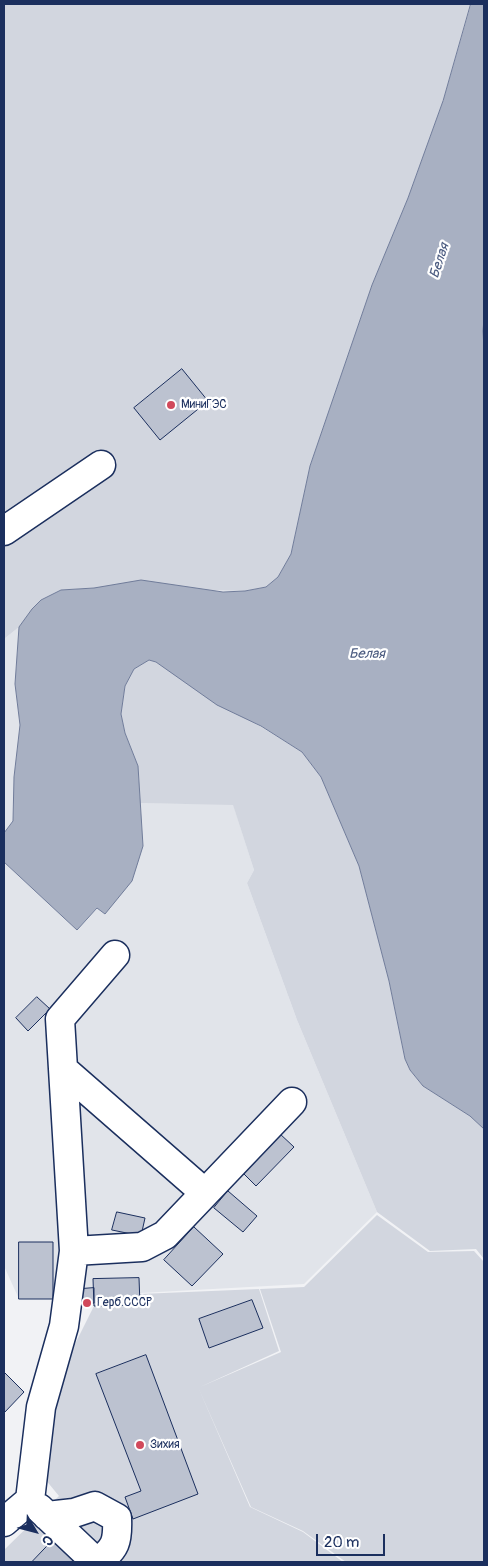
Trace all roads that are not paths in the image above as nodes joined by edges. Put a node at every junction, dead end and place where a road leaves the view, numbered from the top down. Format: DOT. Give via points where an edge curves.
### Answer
graph roads {
  1 [pos="101,465"];
  2 [pos="4,531"];
  3 [pos="115,955"];
  4 [pos="63,1069"];
  5 [pos="292,1102"];
  6 [pos="205,1193"];
  7 [pos="74,1251"];
  8 [pos="39,1508"];
  9 [pos="4,1522"];
  10 [pos="96,1562"];
  1 -- 2 [label="street"];
  3 -- 4 [label="street" via="60,1019"];
  4 -- 6 [label="street"];
  4 -- 7 [label="street"];
  5 -- 6 [label="street"];
  6 -- 7 [label="street" via="165,1235 142,1247"];
  7 -- 8 [label="street" via="64,1326 41,1407"];
  8 -- 9 [label="street"];
  8 -- 10 [label="street"];
  8 -- 10 [label="street" via="74,1513 95,1506 117,1518 118,1538 109,1554"];
}
